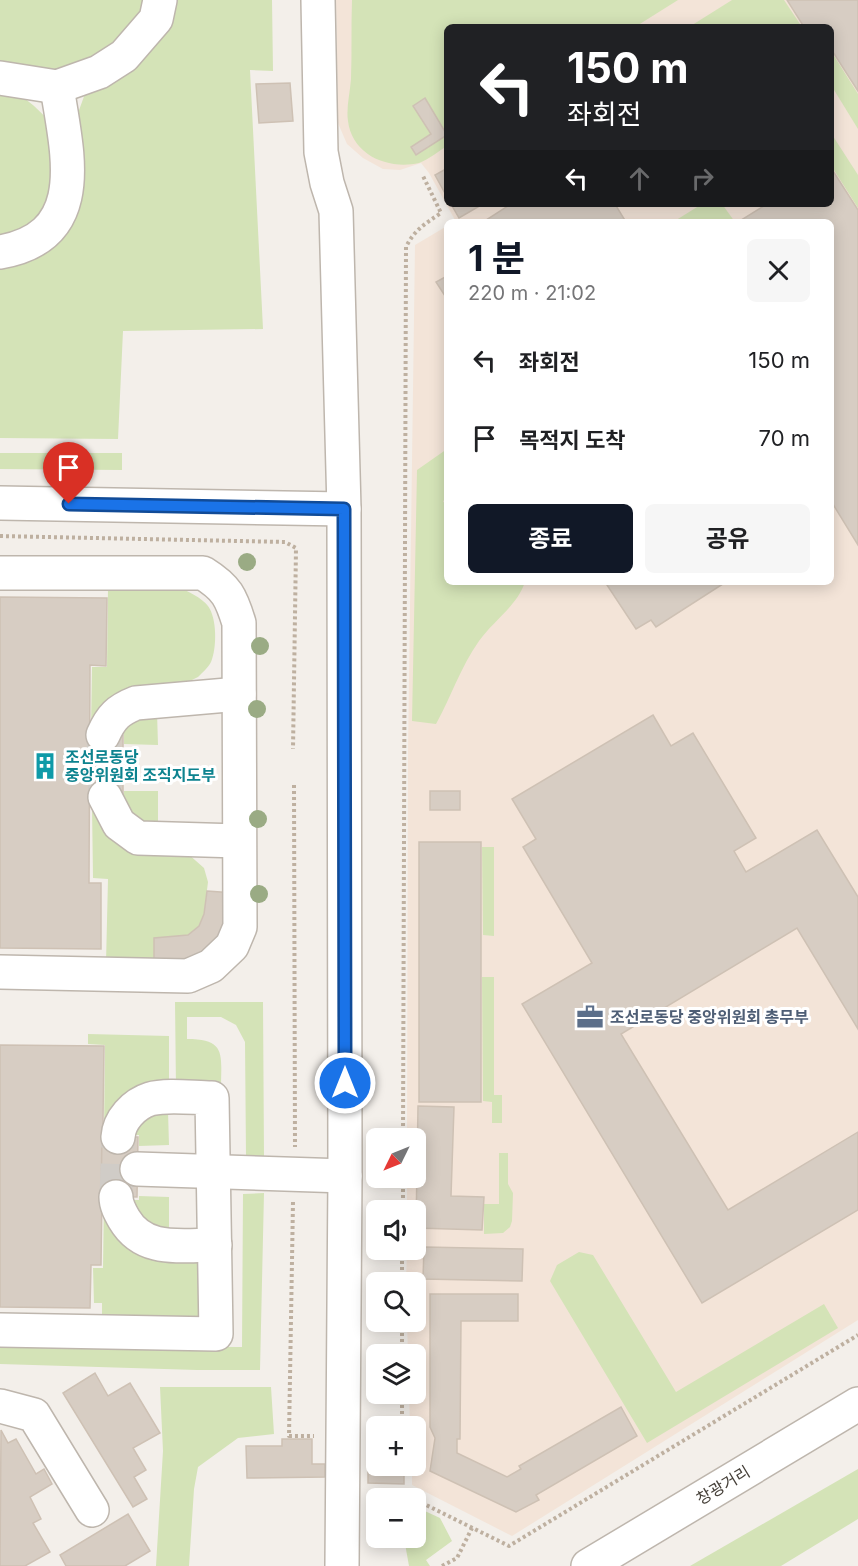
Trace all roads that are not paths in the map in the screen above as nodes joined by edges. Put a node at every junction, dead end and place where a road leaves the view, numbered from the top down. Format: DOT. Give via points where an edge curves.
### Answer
graph roads {
  1 [pos="160,0"];
  2 [pos="318,0"];
  3 [pos="0,78"];
  4 [pos="57,87"];
  5 [pos="0,252"];
  6 [pos="0,502"];
  7 [pos="344,509"];
  8 [pos="0,573"];
  9 [pos="239,694"];
  10 [pos="103,735"];
  11 [pos="105,797"];
  12 [pos="239,841"];
  13 [pos="0,972"];
  14 [pos="118,1137"];
  15 [pos="137,1169"];
  16 [pos="214,1172"];
  17 [pos="345,1176"];
  18 [pos="116,1197"];
  19 [pos="215,1245"];
  20 [pos="0,1330"];
  21 [pos="858,1404"];
  22 [pos="0,1406"];
  23 [pos="92,1510"];
  24 [pos="342,1566"];
  25 [pos="588,1566"];
  1 -- 4 [label="street" via="156,19 124,56 99,72"];
  2 -- 7 [label="street" via="321,152 336,211"];
  3 -- 4 [label="street"];
  4 -- 5 [label="street" via="68,162 67,196 59,215 37,239"];
  6 -- 7 [label="street"];
  7 -- 17 [label="street"];
  8 -- 9 [label="street" via="203,573 231,597 239,623"];
  9 -- 10 [label="street" via="136,703 120,709"];
  9 -- 12 [label="street"];
  11 -- 12 [label="street" via="119,824 138,838"];
  12 -- 13 [label="street" via="240,927 232,946 211,966 188,976"];
  14 -- 16 [label="street" via="118,1129 127,1115 149,1099 212,1098"];
  15 -- 16 [label="street"];
  16 -- 17 [label="street" via="295,1166"];
  16 -- 19 [label="street"];
  17 -- 24 [label="street"];
  18 -- 19 [label="street" via="129,1228 144,1241"];
  19 -- 20 [label="street" via="216,1334"];
  21 -- 25 [label="street, 창광거리"];
  22 -- 23 [label="street" via="34,1415"];
}
